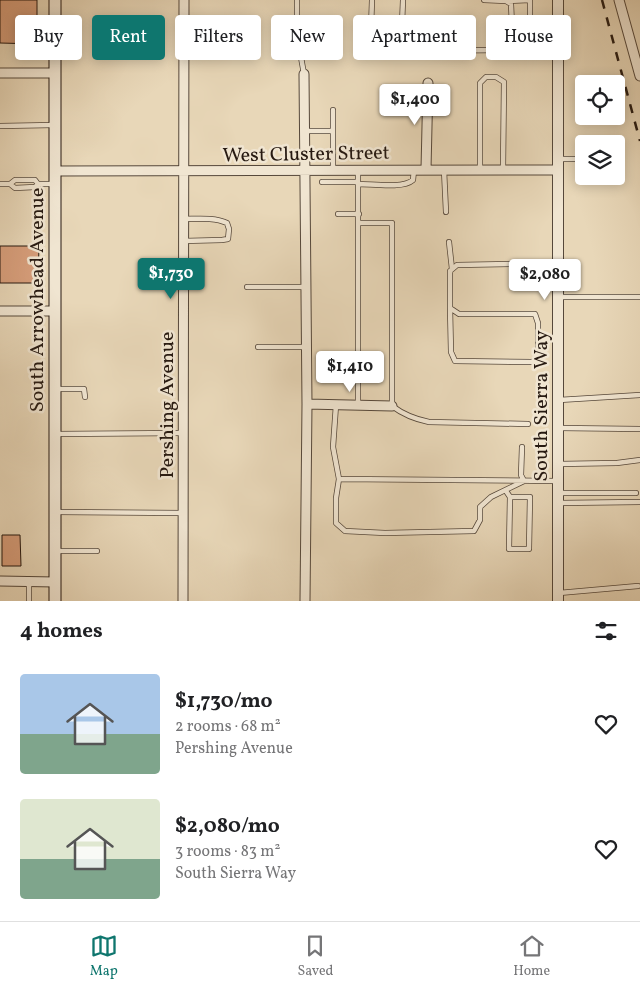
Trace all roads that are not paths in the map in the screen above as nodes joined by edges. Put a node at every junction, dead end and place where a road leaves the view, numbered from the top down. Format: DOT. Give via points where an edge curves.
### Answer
graph roads {
  1 [pos="55,0"];
  2 [pos="184,0"];
  3 [pos="297,0"];
  4 [pos="372,0"];
  5 [pos="403,0"];
  6 [pos="484,0"];
  7 [pos="506,0"];
  8 [pos="530,0"];
  9 [pos="619,0"];
  10 [pos="557,1"];
  11 [pos="371,15"];
  12 [pos="402,15"];
  13 [pos="512,15"];
  14 [pos="530,15"];
  15 [pos="557,15"];
  16 [pos="558,60"];
  17 [pos="0,73"];
  18 [pos="55,73"];
  19 [pos="304,74"];
  20 [pos="640,76"];
  21 [pos="428,83"];
  22 [pos="332,110"];
  23 [pos="55,125"];
  24 [pos="0,126"];
  25 [pos="304,131"];
  26 [pos="332,131"];
  27 [pos="575,160"];
  28 [pos="558,165"];
  29 [pos="414,169"];
  30 [pos="426,169"];
  31 [pos="444,169"];
  32 [pos="480,169"];
  33 [pos="55,170"];
  34 [pos="304,170"];
  35 [pos="332,170"];
  36 [pos="358,170"];
  37 [pos="503,170"];
  38 [pos="183,171"];
  39 [pos="322,182"];
  40 [pos="358,183"];
  41 [pos="0,184"];
  42 [pos="55,184"];
  43 [pos="446,212"];
  44 [pos="338,214"];
  45 [pos="358,214"];
  46 [pos="183,219"];
  47 [pos="358,223"];
  48 [pos="183,241"];
  49 [pos="449,242"];
  50 [pos="558,263"];
  51 [pos="452,269"];
  52 [pos="247,287"];
  53 [pos="306,287"];
  54 [pos="558,297"];
  55 [pos="640,297"];
  56 [pos="450,308"];
  57 [pos="0,311"];
  58 [pos="55,311"];
  59 [pos="258,347"];
  60 [pos="306,347"];
  61 [pos="55,390"];
  62 [pos="640,395"];
  63 [pos="84,398"];
  64 [pos="558,400"];
  65 [pos="307,404"];
  66 [pos="336,405"];
  67 [pos="358,405"];
  68 [pos="392,406"];
  69 [pos="528,424"];
  70 [pos="558,428"];
  71 [pos="640,429"];
  72 [pos="183,433"];
  73 [pos="55,434"];
  74 [pos="522,448"];
  75 [pos="640,460"];
  76 [pos="558,464"];
  77 [pos="339,479"];
  78 [pos="524,481"];
  79 [pos="558,481"];
  80 [pos="506,491"];
  81 [pos="636,493"];
  82 [pos="510,497"];
  83 [pos="558,498"];
  84 [pos="640,502"];
  85 [pos="55,512"];
  86 [pos="183,513"];
  87 [pos="55,551"];
  88 [pos="98,551"];
  89 [pos="0,581"];
  90 [pos="29,581"];
  91 [pos="55,582"];
  92 [pos="638,586"];
  93 [pos="558,597"];
  94 [pos="29,601"];
  95 [pos="55,601"];
  96 [pos="183,601"];
  97 [pos="304,601"];
  1 -- 18 [label="main road, South Arrowhead Avenue"];
  2 -- 38 [label="street, Pershing Avenue"];
  3 -- 19 [label="lane" via="297,35"];
  4 -- 11 [label="lane"];
  5 -- 12 [label="lane"];
  6 -- 7 [label="lane"];
  7 -- 8 [label="lane"];
  7 -- 13 [label="lane" via="511,4"];
  8 -- 14 [label="lane"];
  9 -- 20 [label="street"];
  10 -- 15 [label="street, South Sierra Way"];
  16 -- 28 [label="street, South Sierra Way"];
  17 -- 18 [label="street"];
  18 -- 23 [label="main road, South Arrowhead Avenue"];
  19 -- 25 [label="street"];
  21 -- 30 [label="street"];
  22 -- 26 [label="lane"];
  23 -- 24 [label="lane"];
  23 -- 33 [label="main road, South Arrowhead Avenue"];
  25 -- 26 [label="lane"];
  25 -- 34 [label="street"];
  26 -- 35 [label="lane"];
  27 -- 28 [label="lane"];
  28 -- 37 [label="street, West Cluster Street"];
  28 -- 50 [label="street, South Sierra Way"];
  29 -- 30 [label="street, West Cluster Street"];
  29 -- 36 [label="street, West Cluster Street"];
  29 -- 40 [label="lane" via="413,180 409,184"];
  30 -- 31 [label="street, West Cluster Street"];
  31 -- 32 [label="street, West Cluster Street"];
  31 -- 43 [label="lane"];
  32 -- 37 [label="street, West Cluster Street"];
  32 -- 37 [label="lane" via="480,83 486,77 496,77 504,82"];
  33 -- 38 [label="street, West Cluster Street"];
  33 -- 42 [label="main road, South Arrowhead Avenue"];
  34 -- 35 [label="street, West Cluster Street"];
  34 -- 38 [label="street, West Cluster Street"];
  34 -- 53 [label="street"];
  35 -- 36 [label="street, West Cluster Street"];
  36 -- 40 [label="lane"];
  38 -- 46 [label="street, Pershing Avenue"];
  39 -- 40 [label="lane"];
  40 -- 45 [label="lane"];
  41 -- 42 [label="lane" via="35,180 38,184"];
  42 -- 58 [label="main road, South Arrowhead Avenue"];
  44 -- 45 [label="lane"];
  45 -- 47 [label="lane"];
  46 -- 48 [label="street, Pershing Avenue"];
  46 -- 48 [label="lane" via="223,221 227,223 229,234 228,239 222,240"];
  47 -- 67 [label="lane"];
  47 -- 68 [label="lane" via="392,223"];
  48 -- 72 [label="street, Pershing Avenue"];
  49 -- 51 [label="lane"];
  50 -- 51 [label="lane" via="457,265"];
  50 -- 54 [label="street, South Sierra Way"];
  51 -- 56 [label="lane"];
  52 -- 53 [label="lane"];
  53 -- 60 [label="street"];
  54 -- 55 [label="lane"];
  54 -- 64 [label="street, South Sierra Way"];
  56 -- 56 [label="lane" via="459,314 535,314 538,359 532,362 455,361 451,352"];
  57 -- 58 [label="street"];
  58 -- 61 [label="main road, South Arrowhead Avenue"];
  59 -- 60 [label="lane"];
  60 -- 65 [label="street"];
  61 -- 63 [label="lane" via="84,390"];
  61 -- 73 [label="main road, South Arrowhead Avenue"];
  62 -- 64 [label="lane"];
  64 -- 70 [label="street, South Sierra Way"];
  65 -- 66 [label="street"];
  65 -- 97 [label="street"];
  66 -- 67 [label="street"];
  66 -- 77 [label="lane" via="333,447"];
  67 -- 68 [label="street"];
  68 -- 69 [label="lane" via="403,414 429,422"];
  70 -- 71 [label="lane"];
  70 -- 76 [label="street, South Sierra Way"];
  72 -- 73 [label="lane"];
  72 -- 86 [label="street, Pershing Avenue"];
  73 -- 85 [label="main road, South Arrowhead Avenue"];
  74 -- 78 [label="lane" via="521,475"];
  75 -- 76 [label="lane"];
  76 -- 79 [label="street, South Sierra Way"];
  77 -- 78 [label="lane"];
  77 -- 80 [label="lane" via="336,523 345,531 474,531 480,520 480,507"];
  78 -- 79 [label="lane"];
  78 -- 80 [label="lane"];
  79 -- 83 [label="street, South Sierra Way"];
  80 -- 82 [label="lane"];
  81 -- 83 [label="lane"];
  82 -- 82 [label="lane" via="509,550 529,549 530,497"];
  83 -- 84 [label="lane"];
  83 -- 93 [label="street, South Sierra Way"];
  85 -- 86 [label="lane"];
  85 -- 87 [label="main road, South Arrowhead Avenue"];
  86 -- 96 [label="street, Pershing Avenue"];
  87 -- 88 [label="lane"];
  87 -- 91 [label="main road, South Arrowhead Avenue"];
  89 -- 90 [label="street"];
  90 -- 91 [label="street"];
  90 -- 94 [label="lane"];
  91 -- 95 [label="main road, South Arrowhead Avenue"];
  92 -- 93 [label="lane"];
}
